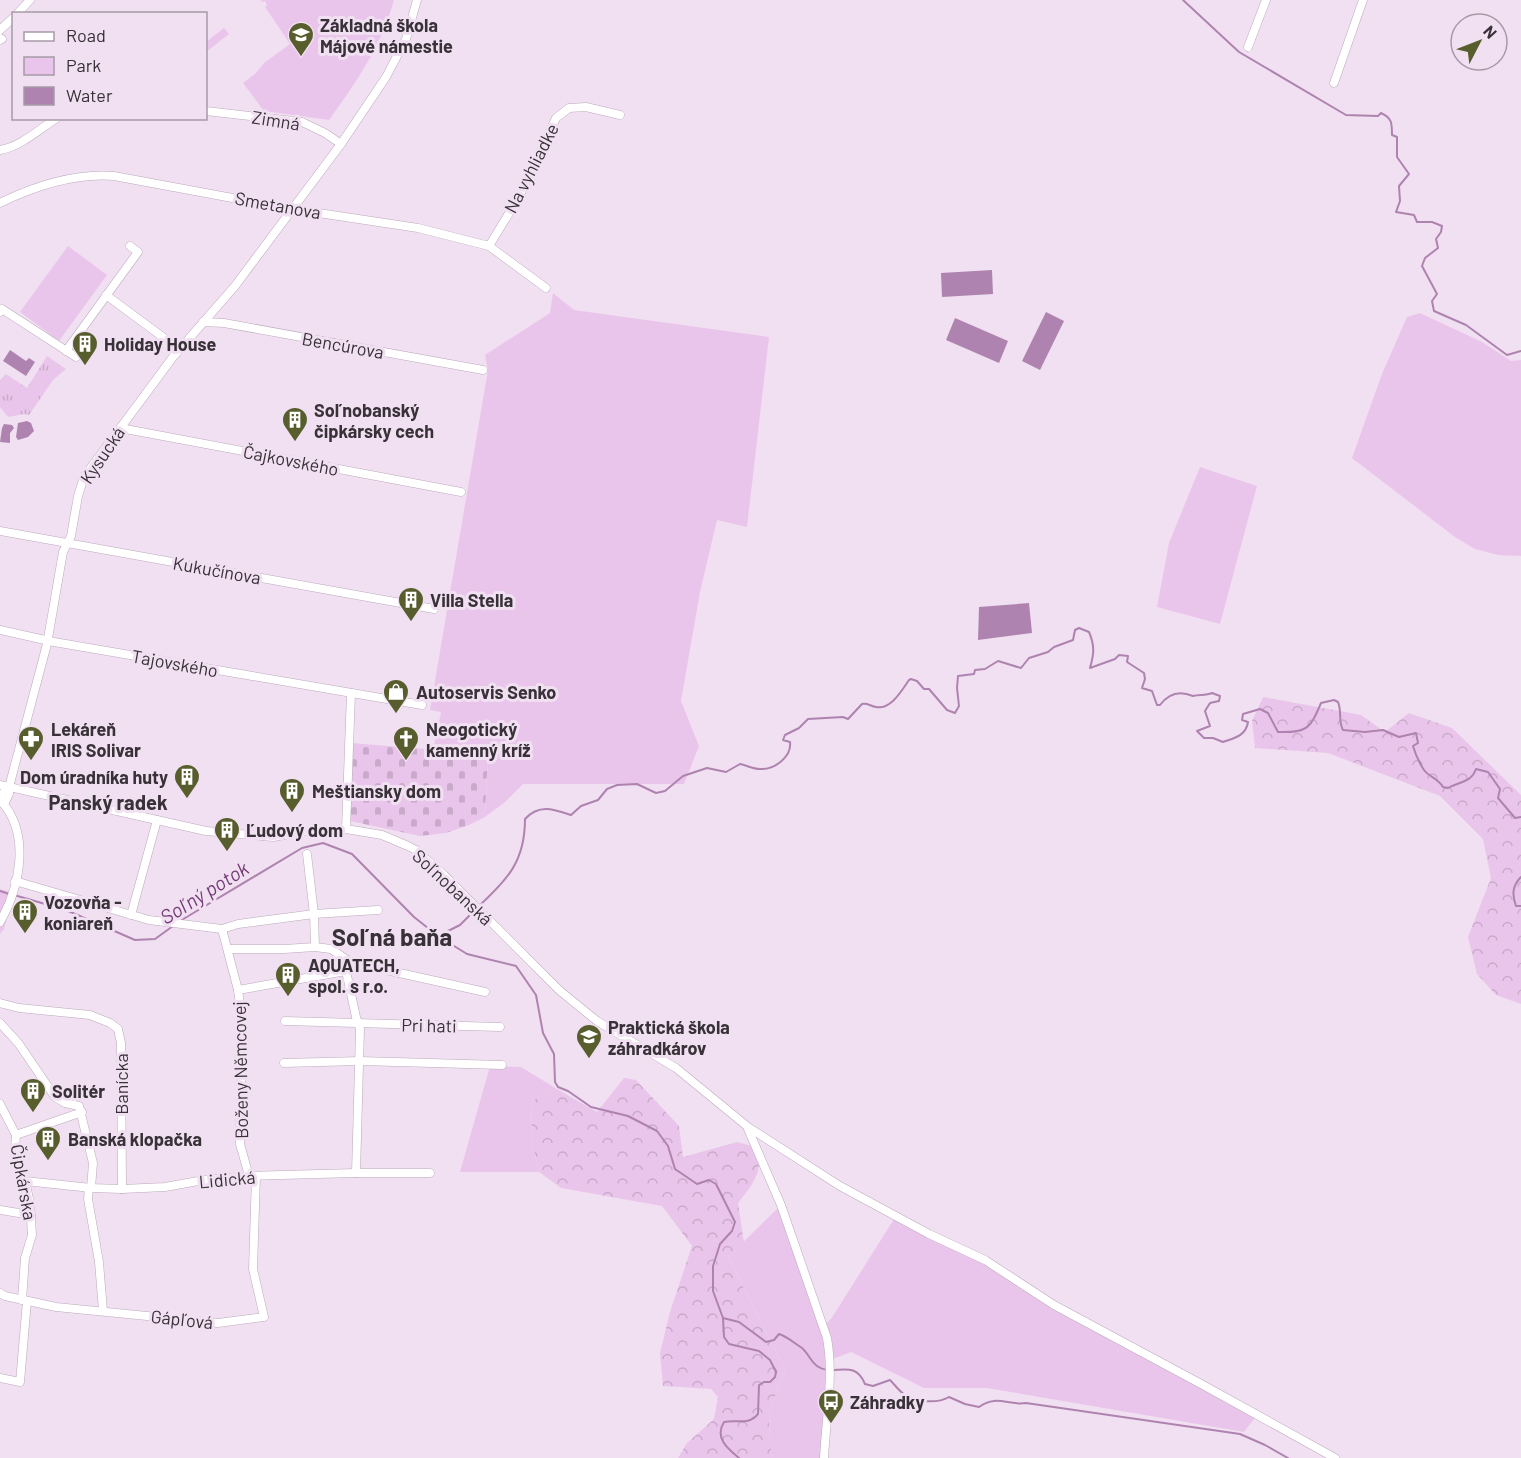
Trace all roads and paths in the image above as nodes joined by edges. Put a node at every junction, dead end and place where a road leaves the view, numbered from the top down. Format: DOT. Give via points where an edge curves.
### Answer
graph roads {
  1 [pos="30,0"];
  2 [pos="417,0"];
  3 [pos="1266,0"];
  4 [pos="1363,0"];
  5 [pos="19,12"];
  6 [pos="12,20"];
  7 [pos="0,37"];
  8 [pos="1248,47"];
  9 [pos="1334,82"];
  10 [pos="207,111"];
  11 [pos="620,115"];
  12 [pos="54,120"];
  13 [pos="341,144"];
  14 [pos="0,150"];
  15 [pos="0,203"];
  16 [pos="292,209"];
  17 [pos="130,246"];
  18 [pos="489,246"];
  19 [pos="546,288"];
  20 [pos="106,295"];
  21 [pos="0,312"];
  22 [pos="202,322"];
  23 [pos="179,349"];
  24 [pos="66,351"];
  25 [pos="76,357"];
  26 [pos="483,370"];
  27 [pos="120,428"];
  28 [pos="461,492"];
  29 [pos="0,531"];
  30 [pos="67,543"];
  31 [pos="434,609"];
  32 [pos="0,630"];
  33 [pos="48,641"];
  34 [pos="351,693"];
  35 [pos="422,705"];
  36 [pos="0,785"];
  37 [pos="9,787"];
  38 [pos="1,800"];
  39 [pos="157,820"];
  40 [pos="346,829"];
  41 [pos="307,855"];
  42 [pos="14,885"];
  43 [pos="378,910"];
  44 [pos="314,914"];
  45 [pos="131,915"];
  46 [pos="0,922"];
  47 [pos="222,930"];
  48 [pos="315,947"];
  49 [pos="228,949"];
  50 [pos="350,962"];
  51 [pos="346,971"];
  52 [pos="238,990"];
  53 [pos="485,992"];
  54 [pos="0,1003"];
  55 [pos="285,1021"];
  56 [pos="0,1023"];
  57 [pos="358,1023"];
  58 [pos="500,1027"];
  59 [pos="360,1061"];
  60 [pos="284,1063"];
  61 [pos="502,1065"];
  62 [pos="0,1104"];
  63 [pos="82,1112"];
  64 [pos="748,1127"];
  65 [pos="16,1136"];
  66 [pos="356,1173"];
  67 [pos="430,1173"];
  68 [pos="253,1176"];
  69 [pos="25,1181"];
  70 [pos="90,1188"];
  71 [pos="122,1189"];
  72 [pos="0,1210"];
  73 [pos="31,1215"];
  74 [pos="2,1295"];
  75 [pos="25,1300"];
  76 [pos="103,1311"];
  77 [pos="0,1378"];
  78 [pos="825,1458"];
  79 [pos="1335,1458"];
  1 -- 5 [label="street"];
  2 -- 13 [label="street, Kysucká" via="406,39 386,77"];
  3 -- 8 [label="street"];
  4 -- 9 [label="street"];
  6 -- 7 [label="street"];
  10 -- 13 [label="street, Zimná" via="302,122"];
  11 -- 18 [label="street, Na vyhliadke" via="586,107 569,108 556,118 519,197"];
  12 -- 14 [label="street" via="25,140"];
  13 -- 16 [label="street, Kysucká"];
  15 -- 16 [label="street, Smetanova" via="93,174"];
  16 -- 18 [label="street, Smetanova" via="418,228"];
  16 -- 22 [label="street, Kysucká" via="235,286"];
  17 -- 20 [label="street" via="138,252"];
  18 -- 19 [label="street, Smetanova"];
  20 -- 23 [label="street"];
  20 -- 24 [label="street"];
  21 -- 24 [label="street" via="2,309"];
  22 -- 23 [label="street, Kysucká"];
  22 -- 26 [label="street, Bencúrova"];
  23 -- 27 [label="street, Kysucká"];
  24 -- 25 [label="street"];
  27 -- 28 [label="street, Čajkovského"];
  27 -- 30 [label="street, Kysucká" via="82,483"];
  29 -- 30 [label="street, Kukučínova"];
  30 -- 31 [label="street, Kukučínova"];
  30 -- 33 [label="street, Kysucká"];
  32 -- 33 [label="street, Tajovského"];
  33 -- 34 [label="street, Tajovského"];
  33 -- 37 [label="street, Kysucká"];
  34 -- 35 [label="street, Tajovského"];
  34 -- 40 [label="street"];
  36 -- 37 [label="street, Soľnobanská"];
  37 -- 38 [label="street"];
  37 -- 39 [label="street, Soľnobanská"];
  38 -- 42 [label="street" via="19,836"];
  39 -- 40 [label="street, Soľnobanská" via="206,831 273,837"];
  39 -- 45 [label="street"];
  40 -- 64 [label="street, Soľnobanská" via="382,835 416,850 559,990 597,1021 669,1064"];
  41 -- 44 [label="street"];
  42 -- 45 [label="street"];
  42 -- 46 [label="street"];
  43 -- 44 [label="street"];
  44 -- 47 [label="street" via="238,924"];
  44 -- 48 [label="street"];
  45 -- 47 [label="street"];
  47 -- 49 [label="street, Boženy Němcovej"];
  48 -- 49 [label="street"];
  48 -- 50 [label="street" via="331,949"];
  49 -- 52 [label="street, Boženy Němcovej"];
  50 -- 51 [label="street"];
  50 -- 53 [label="street"];
  51 -- 52 [label="street"];
  51 -- 57 [label="street"];
  52 -- 68 [label="street, Boženy Němcovej" via="242,1020 240,1144"];
  54 -- 71 [label="street, Banícka" via="90,1016 118,1029"];
  55 -- 57 [label="street, Pri hati"];
  56 -- 63 [label="street" via="55,1096 80,1106"];
  57 -- 58 [label="street, Pri hati"];
  57 -- 59 [label="street"];
  59 -- 60 [label="street, Pri hati"];
  59 -- 61 [label="street, Pri hati"];
  59 -- 66 [label="street"];
  62 -- 65 [label="street, Čipkárska"];
  63 -- 65 [label="street"];
  63 -- 70 [label="street" via="93,1163"];
  64 -- 78 [label="street" via="781,1205 829,1348"];
  64 -- 79 [label="street, Soľnobanská" via="848,1190 985,1260 1054,1305"];
  65 -- 69 [label="street, Čipkárska" via="18,1166"];
  66 -- 67 [label="street, Lidická"];
  66 -- 68 [label="street, Lidická"];
  68 -- 71 [label="street, Lidická"];
  68 -- 76 [label="street, Gápľová" via="253,1269 264,1317 218,1323"];
  69 -- 70 [label="street, Lidická"];
  69 -- 73 [label="street, Čipkárska"];
  70 -- 71 [label="street, Lidická"];
  70 -- 76 [label="street" via="88,1199"];
  72 -- 73 [label="street"];
  73 -- 75 [label="street, Čipkárska"];
  74 -- 75 [label="street, Gápľová"];
  75 -- 76 [label="street, Gápľová"];
  75 -- 77 [label="street, Čipkárska" via="20,1382"];
}
